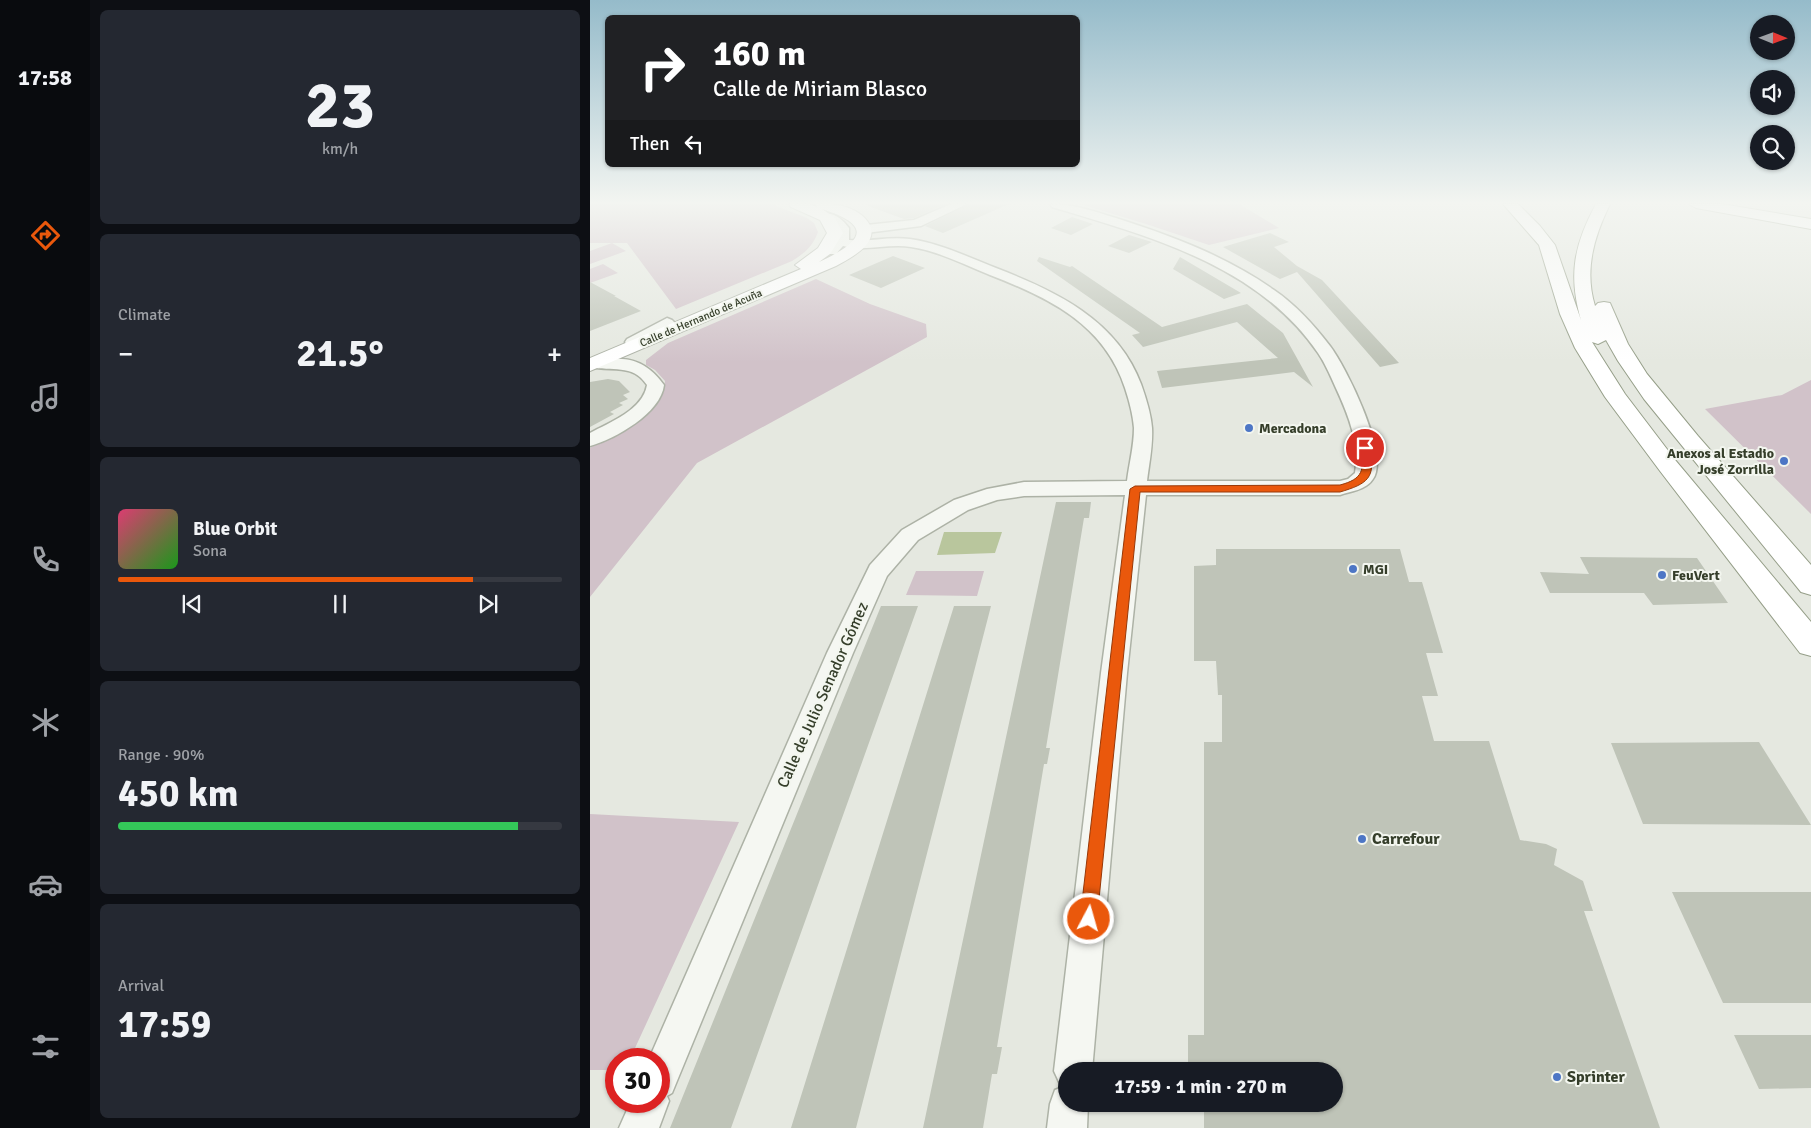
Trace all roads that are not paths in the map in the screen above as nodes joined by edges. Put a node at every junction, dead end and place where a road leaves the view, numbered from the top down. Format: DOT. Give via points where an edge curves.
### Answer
graph roads {
  1 [pos="816,257"];
  2 [pos="840,257"];
  3 [pos="846,257"];
  4 [pos="961,257"];
  5 [pos="1207,257"];
  6 [pos="1551,257"];
  7 [pos="1583,257"];
  8 [pos="1597,257"];
  9 [pos="837,260"];
  10 [pos="664,329"];
  11 [pos="606,358"];
  12 [pos="590,440"];
  13 [pos="1135,489"];
  14 [pos="1811,584"];
  15 [pos="1811,618"];
  16 [pos="1811,644"];
  17 [pos="670,1054"];
  18 [pos="1074,1062"];
  19 [pos="1068,1112"];
  20 [pos="645,1113"];
  21 [pos="639,1128"];
  22 [pos="1067,1128"];
  1 -- 10 [label="main road, Calle de Hernando de Acuña" via="802,266"];
  2 -- 9 [label="main road, Calle de Hernando de Acuña"];
  3 -- 9 [label="street, Calle de Hernando de Acuña"];
  4 -- 13 [label="street" via="1056,298 1099,330 1120,355 1133,383 1143,423"];
  5 -- 13 [label="street, Calle de Julio Senador Gómez" via="1234,269 1267,291 1324,349 1353,405 1368,462 1365,476 1355,484 1340,488"];
  6 -- 16 [label="main road" via="1569,314 1585,348 1616,397"];
  7 -- 15 [label="main road" via="1581,275 1589,319 1603,350 1681,457"];
  8 -- 14 [label="main road" via="1596,277 1612,334 1653,396"];
  9 -- 10 [label="main road, Calle de Hernando de Acuña"];
  10 -- 11 [label="main road, Calle de Hernando de Acuña"];
  10 -- 11 [label="main road, Calle de Hernando de Acuña"];
  11 -- 12 [label="street" via="643,371 656,385 654,396 630,419"];
  13 -- 17 [label="street, Calle de Julio Senador Gómez" via="1034,489 994,494 961,505 910,535 878,572 836,662"];
  13 -- 18 [label="street"];
  19 -- 22 [label="street"];
  20 -- 21 [label="street"];
}
